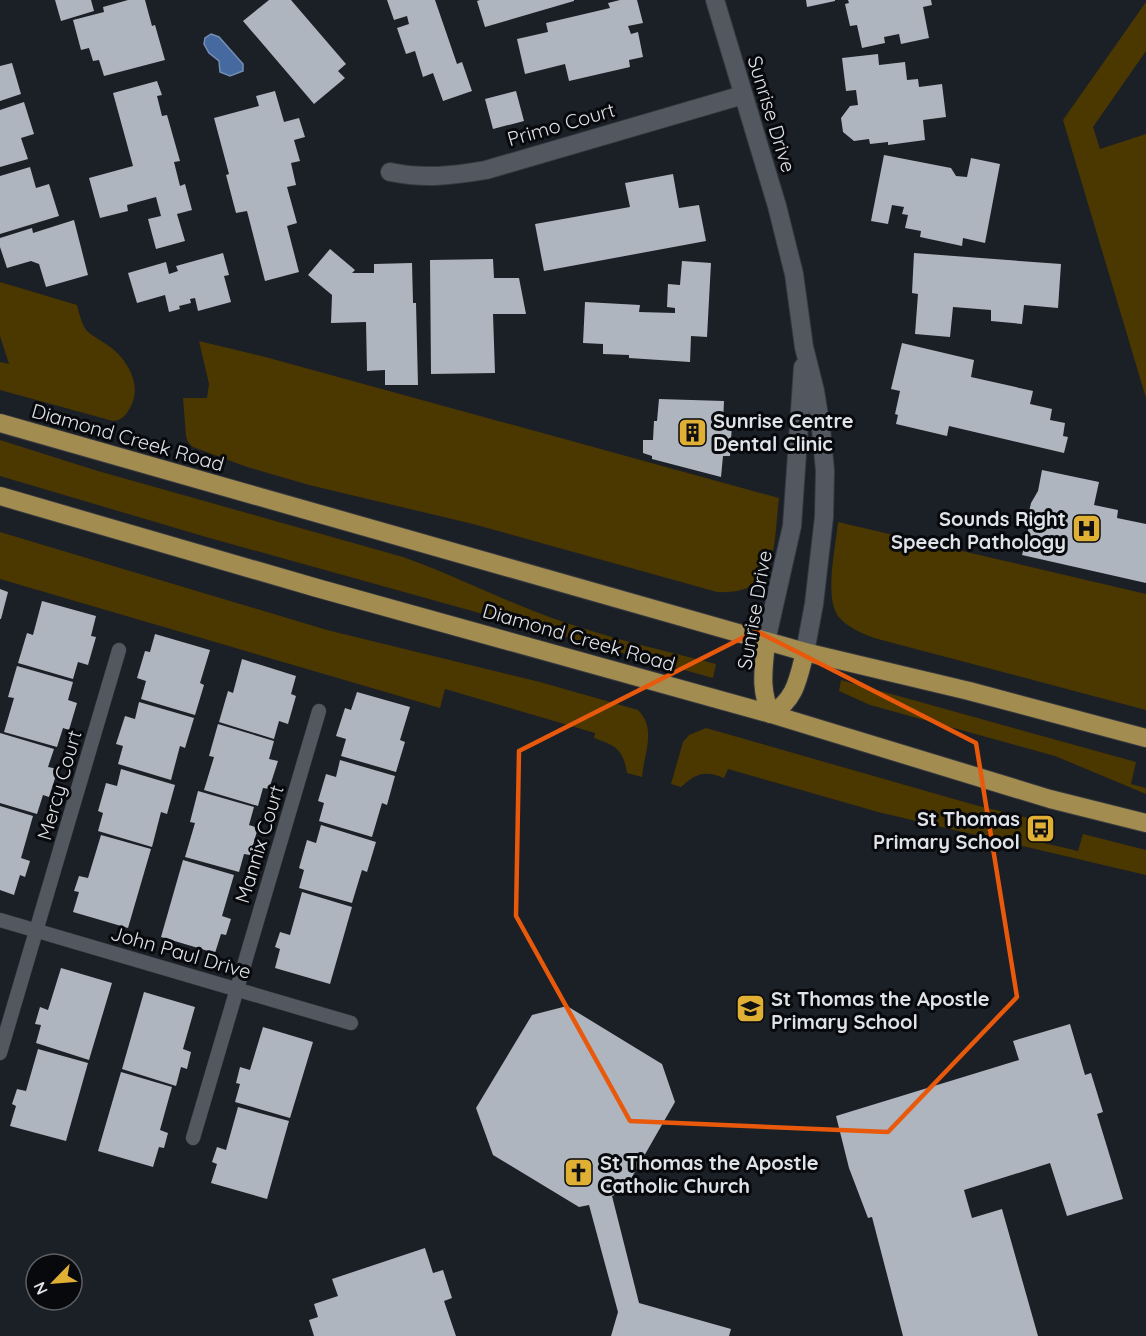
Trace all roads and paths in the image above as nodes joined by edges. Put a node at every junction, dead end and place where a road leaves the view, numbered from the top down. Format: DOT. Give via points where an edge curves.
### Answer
graph roads {
  1 [pos="715,0"];
  2 [pos="743,95"];
  3 [pos="390,171"];
  4 [pos="804,347"];
  5 [pos="0,423"];
  6 [pos="824,467"];
  7 [pos="797,469"];
  8 [pos="0,496"];
  9 [pos="766,641"];
  10 [pos="119,650"];
  11 [pos="805,652"];
  12 [pos="319,711"];
  13 [pos="771,714"];
  14 [pos="1146,738"];
  15 [pos="1146,823"];
  16 [pos="0,920"];
  17 [pos="36,931"];
  18 [pos="236,989"];
  19 [pos="351,1023"];
  20 [pos="0,1053"];
  21 [pos="193,1138"];
  1 -- 2 [label="street, Sunrise Drive"];
  2 -- 3 [label="street, Primo Court" via="486,170 444,177 414,177"];
  2 -- 4 [label="street, Sunrise Drive" via="794,274"];
  4 -- 6 [label="street, Sunrise Drive" via="815,391"];
  4 -- 7 [label="street, Sunrise Drive"];
  5 -- 9 [label="main road, Diamond Creek Road"];
  6 -- 7 [label="street"];
  6 -- 11 [label="street, Sunrise Drive" via="824,517"];
  7 -- 9 [label="street, Sunrise Drive" via="792,526"];
  8 -- 13 [label="main road, Diamond Creek Road"];
  9 -- 11 [label="main road, Diamond Creek Road"];
  9 -- 13 [label="main road, Sunrise Drive" via="764,699"];
  10 -- 17 [label="lane, Mercy Court"];
  11 -- 13 [label="main road, Sunrise Drive" via="797,683 784,706"];
  11 -- 14 [label="main road, Diamond Creek Road"];
  12 -- 18 [label="lane, Mannix Court"];
  13 -- 15 [label="main road, Diamond Creek Road" via="1050,799"];
  16 -- 17 [label="lane, John Paul Drive"];
  17 -- 18 [label="lane, John Paul Drive"];
  17 -- 20 [label="lane, Mercy Court"];
  18 -- 19 [label="lane, John Paul Drive"];
  18 -- 21 [label="lane, Mannix Court"];
}
